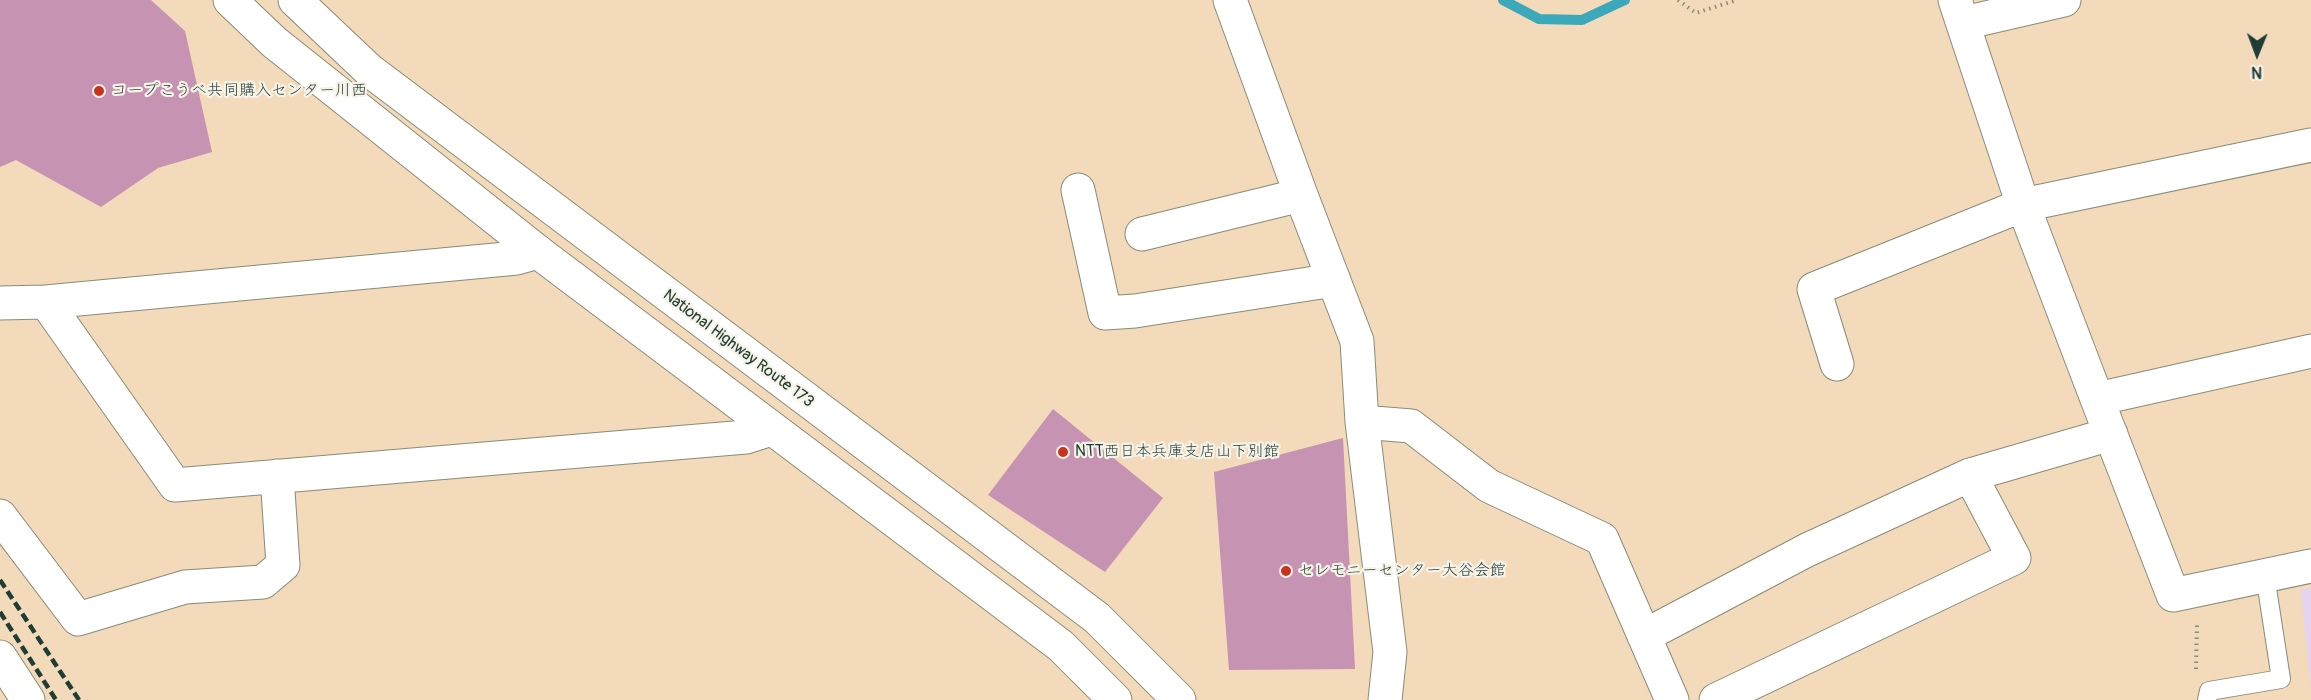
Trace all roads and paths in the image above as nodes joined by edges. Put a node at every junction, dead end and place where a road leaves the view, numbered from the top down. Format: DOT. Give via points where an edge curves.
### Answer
graph roads {
  1 [pos="230,0"];
  2 [pos="295,0"];
  3 [pos="1230,0"];
  4 [pos="1678,0"];
  5 [pos="1737,0"];
  6 [pos="2064,0"];
  7 [pos="1960,12"];
  8 [pos="2311,145"];
  9 [pos="1078,190"];
  10 [pos="1301,195"];
  11 [pos="2023,205"];
  12 [pos="1142,234"];
  13 [pos="537,252"];
  14 [pos="1334,280"];
  15 [pos="46,302"];
  16 [pos="0,303"];
  17 [pos="2311,351"];
  18 [pos="1837,364"];
  19 [pos="2097,399"];
  20 [pos="1362,422"];
  21 [pos="771,429"];
  22 [pos="2111,434"];
  23 [pos="1970,475"];
  24 [pos="277,476"];
  25 [pos="0,516"];
  26 [pos="2311,566"];
  27 [pos="2265,575"];
  28 [pos="2197,590"];
  29 [pos="1644,636"];
  30 [pos="0,657"];
  31 [pos="2196,678"];
  32 [pos="28,700"];
  33 [pos="1115,700"];
  34 [pos="1179,700"];
  35 [pos="1385,700"];
  36 [pos="1672,700"];
  37 [pos="1716,700"];
  38 [pos="2207,700"];
  1 -- 13 [label="main road" via="274,42"];
  2 -- 34 [label="main road, National Highway Route 173" via="369,70 1097,618"];
  3 -- 10 [label="main road"];
  4 -- 5 [label="path" via="1696,13"];
  6 -- 7 [label="main road"];
  7 -- 11 [label="main road"];
  8 -- 11 [label="main road"];
  9 -- 14 [label="main road" via="1106,313"];
  10 -- 12 [label="main road"];
  10 -- 14 [label="main road"];
  11 -- 18 [label="main road" via="1814,289"];
  11 -- 19 [label="main road"];
  13 -- 15 [label="main road" via="517,258"];
  13 -- 21 [label="main road"];
  14 -- 20 [label="main road" via="1357,341"];
  15 -- 16 [label="main road"];
  15 -- 24 [label="main road" via="175,485"];
  17 -- 19 [label="main road"];
  19 -- 22 [label="main road"];
  20 -- 29 [label="main road" via="1411,426 1489,486 1602,539"];
  20 -- 35 [label="main road" via="1390,652"];
  21 -- 24 [label="main road" via="746,437"];
  21 -- 33 [label="main road" via="1061,646"];
  22 -- 23 [label="main road"];
  22 -- 28 [label="main road" via="2173,595"];
  23 -- 29 [label="main road" via="1807,550"];
  23 -- 37 [label="main road" via="2014,558"];
  24 -- 25 [label="main road" via="283,565 263,582 185,587 78,619"];
  26 -- 27 [label="main road"];
  27 -- 28 [label="main road"];
  27 -- 38 [label="lane" via="2281,679 2210,691"];
  28 -- 31 [label="path"];
  29 -- 36 [label="main road"];
  30 -- 32 [label="main road"];
}
